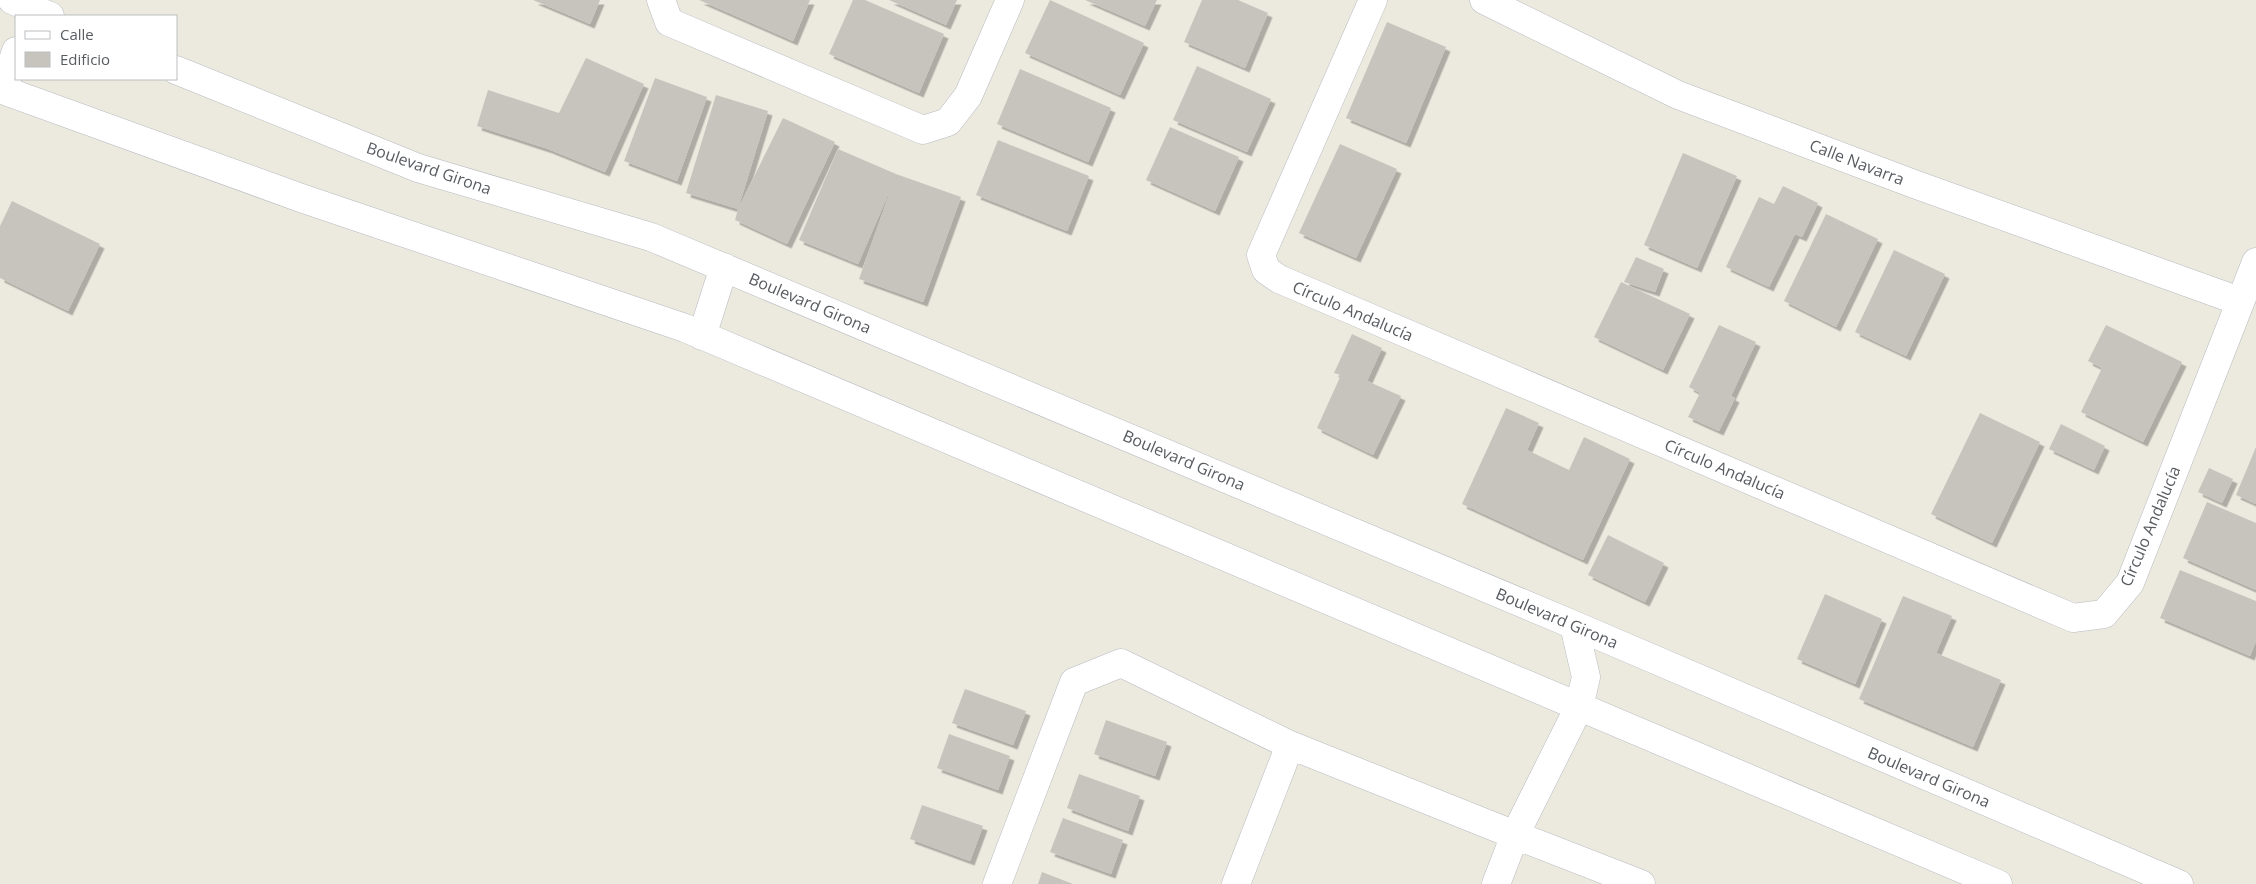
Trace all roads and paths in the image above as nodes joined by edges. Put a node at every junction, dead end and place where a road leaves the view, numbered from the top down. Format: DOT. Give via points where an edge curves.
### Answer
graph roads {
  1 [pos="661,0"];
  2 [pos="1010,0"];
  3 [pos="1373,0"];
  4 [pos="1484,0"];
  5 [pos="15,54"];
  6 [pos="178,71"];
  7 [pos="2,90"];
  8 [pos="2256,262"];
  9 [pos="724,267"];
  10 [pos="2239,301"];
  11 [pos="702,336"];
  12 [pos="1574,624"];
  13 [pos="1580,707"];
  14 [pos="1290,745"];
  15 [pos="1515,835"];
  16 [pos="997,884"];
  17 [pos="1236,884"];
  18 [pos="1496,884"];
  19 [pos="1640,884"];
  20 [pos="1998,884"];
  21 [pos="2179,884"];
  1 -- 2 [label="street" via="669,22 923,130 948,122 968,96"];
  3 -- 10 [label="street, Círculo Andalucía" via="1262,255 1266,270 1297,287 2073,618 2104,614 2130,583"];
  4 -- 10 [label="street, Calle Navarra" via="1678,95"];
  5 -- 7 [label="street"];
  6 -- 9 [label="street, Boulevard Girona" via="418,168 651,237"];
  7 -- 11 [label="street" via="301,198"];
  8 -- 10 [label="street, Círculo Andalucía"];
  9 -- 11 [label="street"];
  9 -- 12 [label="street, Boulevard Girona"];
  11 -- 13 [label="street"];
  12 -- 13 [label="street" via="1586,677"];
  12 -- 21 [label="street, Boulevard Girona"];
  13 -- 15 [label="street"];
  13 -- 20 [label="street"];
  14 -- 15 [label="street"];
  14 -- 16 [label="street" via="1122,663 1074,682"];
  14 -- 17 [label="street"];
  15 -- 18 [label="street"];
  15 -- 19 [label="street"];
}
